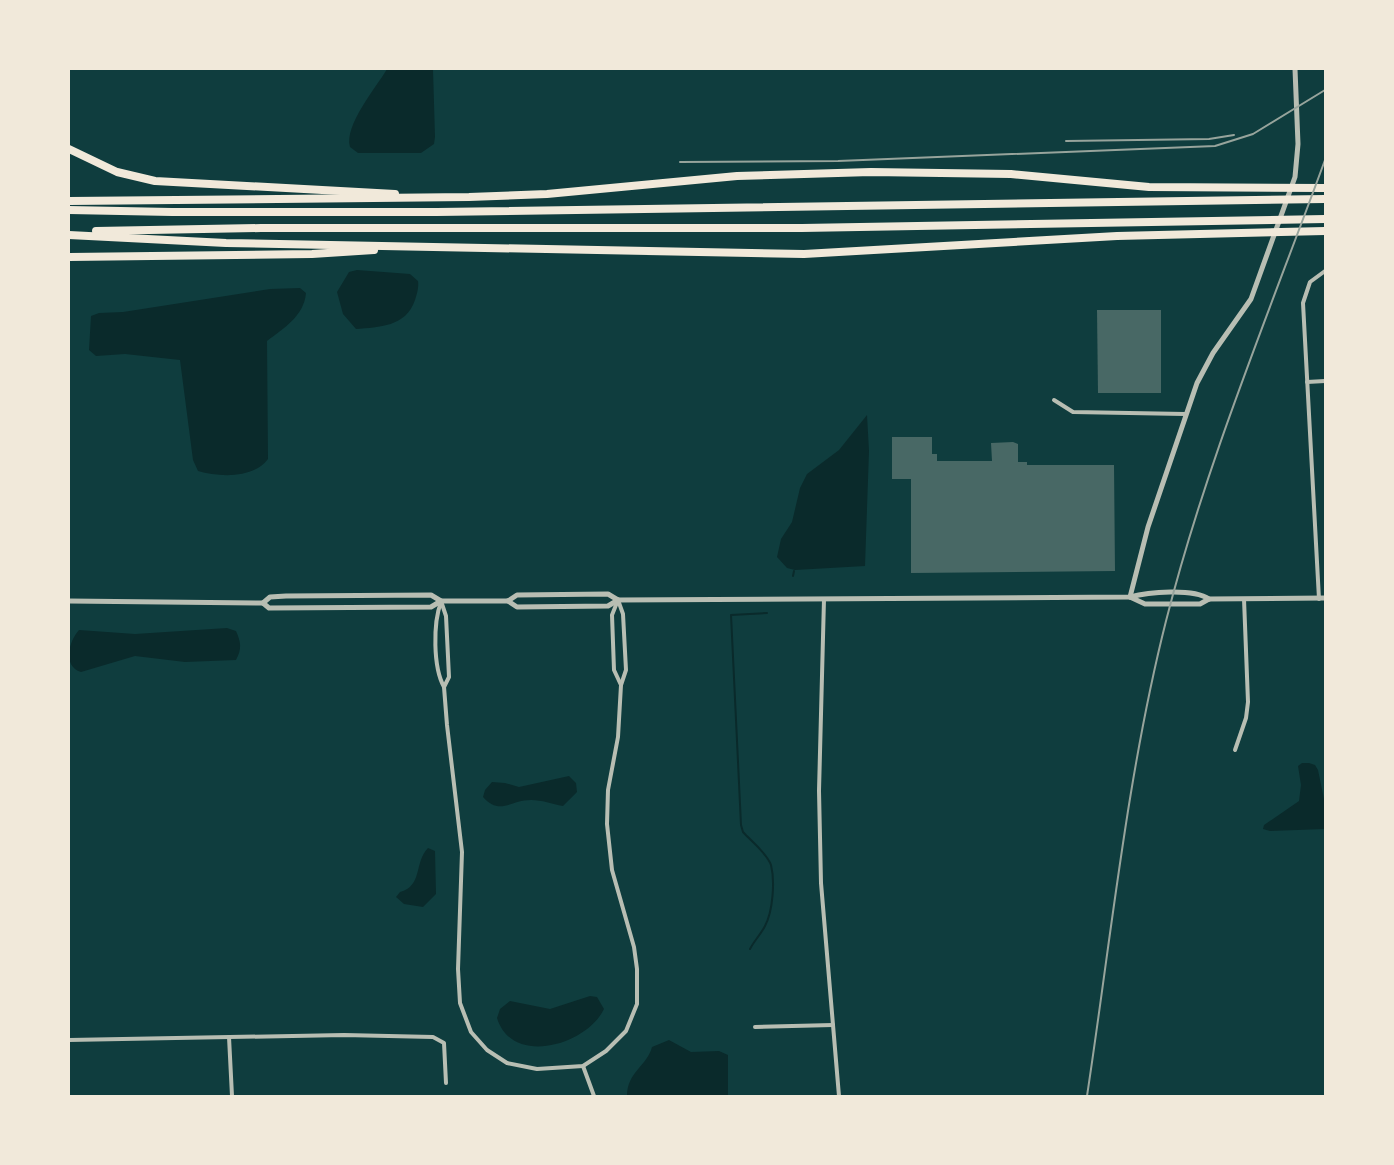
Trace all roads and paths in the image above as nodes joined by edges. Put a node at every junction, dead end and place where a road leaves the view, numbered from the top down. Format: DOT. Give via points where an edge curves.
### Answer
graph roads {
  1 [pos="1295,69"];
  2 [pos="69,148"];
  3 [pos="1325,188"];
  4 [pos="470,197"];
  5 [pos="1325,199"];
  6 [pos="69,200"];
  7 [pos="69,210"];
  8 [pos="1325,219"];
  9 [pos="1325,231"];
  10 [pos="69,233"];
  11 [pos="439,247"];
  12 [pos="69,257"];
  13 [pos="1325,271"];
  14 [pos="1325,381"];
  15 [pos="1307,382"];
  16 [pos="1054,400"];
  17 [pos="1185,414"];
  18 [pos="1130,597"];
  19 [pos="1325,598"];
  20 [pos="824,599"];
  21 [pos="1209,599"];
  22 [pos="1244,599"];
  23 [pos="1319,599"];
  24 [pos="618,600"];
  25 [pos="69,601"];
  26 [pos="441,601"];
  27 [pos="508,601"];
  28 [pos="263,602"];
  29 [pos="621,685"];
  30 [pos="444,687"];
  31 [pos="1235,750"];
  32 [pos="833,1025"];
  33 [pos="755,1028"];
  34 [pos="229,1037"];
  35 [pos="69,1040"];
  36 [pos="583,1066"];
  37 [pos="446,1083"];
  38 [pos="232,1096"];
  39 [pos="594,1096"];
  40 [pos="839,1096"];
  1 -- 17 [label="street" via="1298,144 1295,177 1251,299 1206,365"];
  2 -- 4 [label="highway" via="117,172 155,181"];
  3 -- 4 [label="highway" via="1149,187 1011,174 871,172 737,176 547,194"];
  4 -- 6 [label="highway"];
  5 -- 7 [label="highway" via="447,212"];
  8 -- 10 [label="highway" via="802,228 261,228"];
  9 -- 11 [label="highway" via="1117,236 804,254"];
  10 -- 11 [label="highway" via="226,242"];
  11 -- 12 [label="highway" via="312,254"];
  13 -- 15 [label="street" via="1314,278 1304,297"];
  14 -- 15 [label="street"];
  15 -- 23 [label="street"];
  16 -- 17 [label="street" via="1073,412"];
  17 -- 18 [label="street" via="1148,526"];
  18 -- 20 [label="street"];
  18 -- 21 [label="street" via="1146,592 1201,593"];
  18 -- 21 [label="street" via="1145,604 1200,604"];
  19 -- 23 [label="street"];
  20 -- 24 [label="street"];
  20 -- 32 [label="street" via="819,805 823,915"];
  21 -- 22 [label="street"];
  22 -- 23 [label="street"];
  22 -- 31 [label="street" via="1248,702"];
  24 -- 27 [label="street" via="608,594 517,595"];
  24 -- 27 [label="street" via="608,606 526,607 517,607"];
  24 -- 29 [label="street" via="623,614 626,670"];
  24 -- 29 [label="street" via="612,624 614,670"];
  25 -- 28 [label="street"];
  26 -- 27 [label="street"];
  26 -- 28 [label="street" via="431,595 270,596"];
  26 -- 28 [label="street" via="421,608 269,608"];
  26 -- 30 [label="street" via="446,616 449,677"];
  26 -- 30 [label="street" via="436,616 438,676"];
  29 -- 36 [label="street" via="621,717 608,790 606,824 612,870 634,947 638,993 634,1014 626,1031 606,1051"];
  30 -- 36 [label="street" via="462,852 458,993 463,1015 477,1040 507,1063 537,1069"];
  32 -- 33 [label="street"];
  32 -- 40 [label="street"];
  34 -- 35 [label="street"];
  34 -- 37 [label="street" via="433,1037 444,1043"];
  34 -- 38 [label="street"];
  36 -- 39 [label="street"];
}
